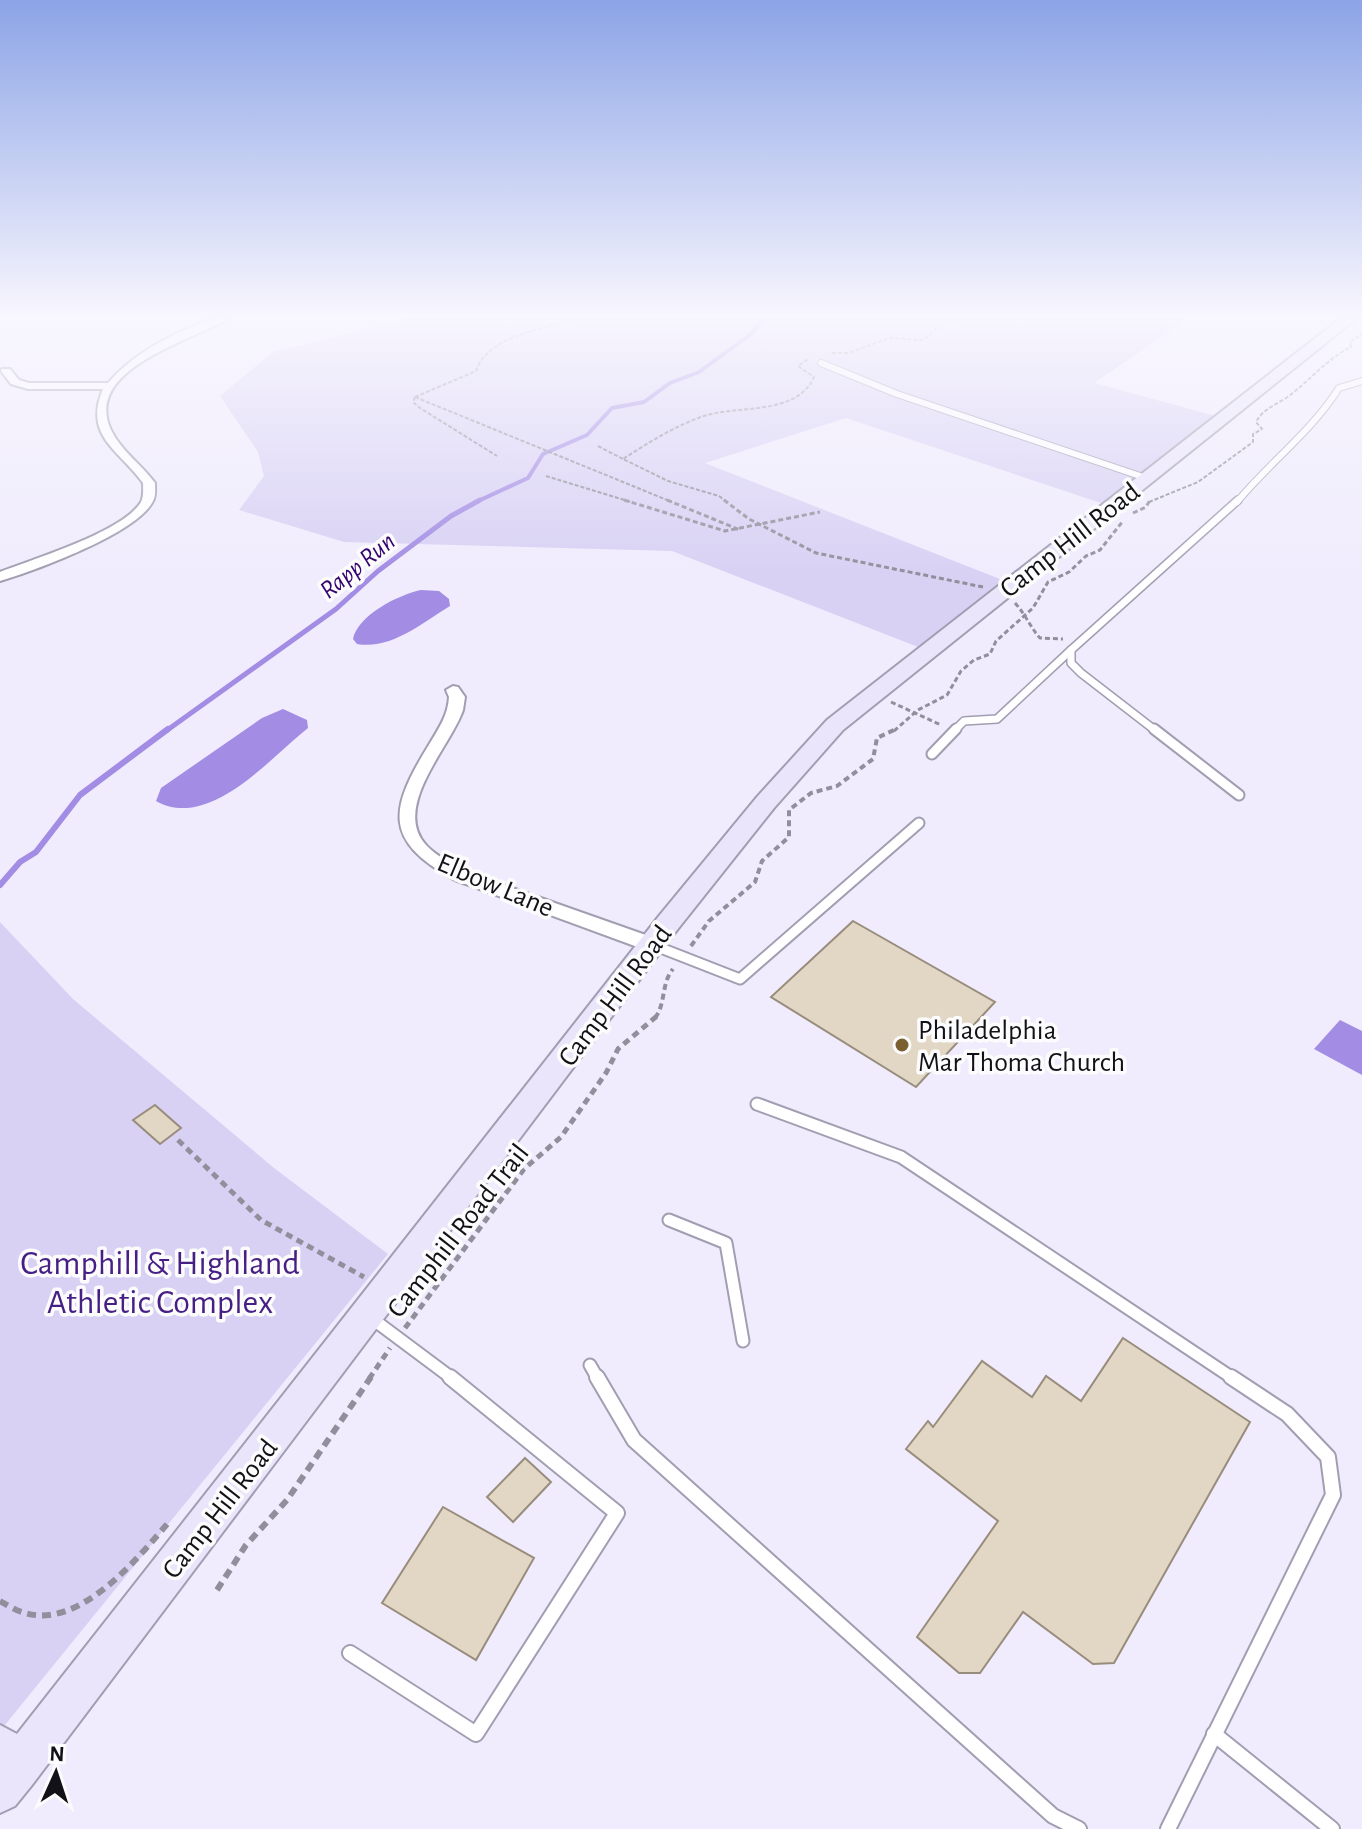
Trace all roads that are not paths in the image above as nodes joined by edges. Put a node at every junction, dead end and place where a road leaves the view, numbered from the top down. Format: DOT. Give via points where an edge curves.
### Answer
graph roads {
  1 [pos="102,403"];
  2 [pos="925,403"];
  3 [pos="1241,403"];
  4 [pos="1329,403"];
  5 [pos="1146,478"];
  6 [pos="0,577"];
  7 [pos="1071,650"];
  8 [pos="453,690"];
  9 [pos="932,754"];
  10 [pos="1239,795"];
  11 [pos="919,823"];
  12 [pos="650,944"];
  13 [pos="757,1104"];
  14 [pos="669,1220"];
  15 [pos="368,1315"];
  16 [pos="743,1341"];
  17 [pos="590,1365"];
  18 [pos="350,1653"];
  19 [pos="1214,1734"];
  20 [pos="6,1769"];
  21 [pos="1079,1829"];
  22 [pos="1168,1829"];
  23 [pos="1332,1829"];
  1 -- 6 [label="street" via="101,423 108,438 149,483 147,502 105,534"];
  2 -- 5 [label="lane"];
  3 -- 5 [label="street, Camp Hill Road"];
  4 -- 7 [label="lane" via="1230,510"];
  5 -- 12 [label="street, Camp Hill Road" via="835,725 782,781"];
  7 -- 9 [label="lane" via="997,719 964,721"];
  7 -- 10 [label="lane" via="1071,663 1081,673"];
  8 -- 12 [label="street, Elbow Lane" via="457,706 452,720 405,809 415,842 442,867 461,876"];
  11 -- 12 [label="lane" via="740,979"];
  12 -- 15 [label="street, Camp Hill Road"];
  13 -- 19 [label="lane" via="901,1157 1287,1414 1328,1457 1333,1495"];
  14 -- 16 [label="lane" via="726,1243"];
  15 -- 18 [label="lane" via="492,1408 617,1513 476,1734"];
  15 -- 20 [label="street, Camp Hill Road"];
  17 -- 21 [label="lane" via="634,1440 1053,1816"];
  19 -- 22 [label="lane"];
  19 -- 23 [label="lane"];
}
